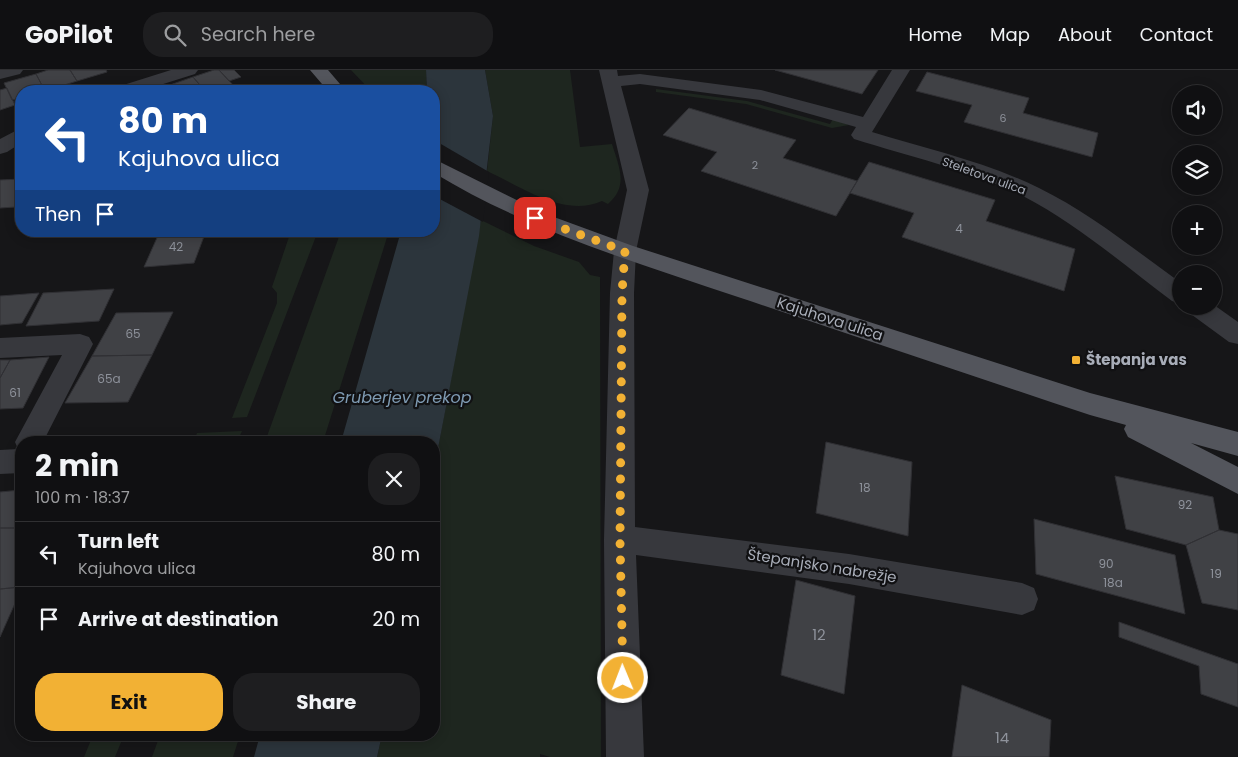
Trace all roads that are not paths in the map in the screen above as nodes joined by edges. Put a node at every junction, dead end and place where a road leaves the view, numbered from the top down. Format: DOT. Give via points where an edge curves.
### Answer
graph roads {
  1 [pos="14,70"];
  2 [pos="189,70"];
  3 [pos="319,70"];
  4 [pos="708,70"];
  5 [pos="901,70"];
  6 [pos="0,74"];
  7 [pos="609,76"];
  8 [pos="143,85"];
  9 [pos="332,85"];
  10 [pos="702,87"];
  11 [pos="868,124"];
  12 [pos="15,138"];
  13 [pos="0,148"];
  14 [pos="15,155"];
  15 [pos="0,156"];
  16 [pos="440,169"];
  17 [pos="625,251"];
  18 [pos="1172,289"];
  19 [pos="1210,315"];
  20 [pos="1238,335"];
  21 [pos="0,348"];
  22 [pos="1090,404"];
  23 [pos="30,436"];
  24 [pos="1238,444"];
  25 [pos="1238,481"];
  26 [pos="620,540"];
  27 [pos="1022,599"];
  28 [pos="625,757"];
  1 -- 6 [label="street"];
  2 -- 8 [label="street"];
  3 -- 9 [label="main road"];
  4 -- 10 [label="street"];
  5 -- 11 [label="street"];
  7 -- 10 [label="street"];
  7 -- 17 [label="street" via="638,190"];
  10 -- 11 [label="street" via="761,95"];
  11 -- 18 [label="street, Steletova ulica" via="861,135 993,176 1058,207"];
  12 -- 13 [label="street"];
  14 -- 15 [label="street"];
  16 -- 17 [label="main road, Kajuhova ulica" via="535,218"];
  17 -- 22 [label="main road, Kajuhova ulica"];
  17 -- 26 [label="street"];
  19 -- 20 [label="street"];
  21 -- 23 [label="street" via="80,344"];
  22 -- 24 [label="main road, Kajuhova ulica"];
  22 -- 25 [label="main road"];
  26 -- 27 [label="street, Štepanjsko nabrežje" via="657,542 849,569"];
  26 -- 28 [label="street"];
}
